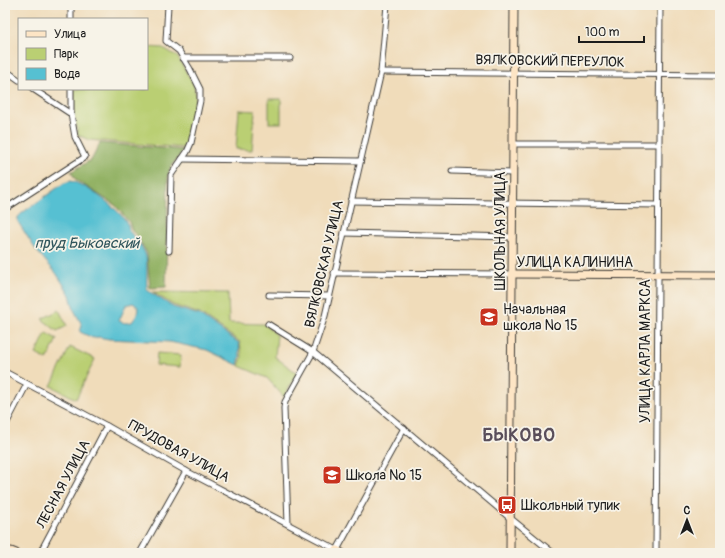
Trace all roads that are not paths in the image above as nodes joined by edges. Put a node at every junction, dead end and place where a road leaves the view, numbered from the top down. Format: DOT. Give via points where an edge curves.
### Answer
graph roads {
  1 [pos="71,5"];
  2 [pos="168,5"];
  3 [pos="387,5"];
  4 [pos="514,5"];
  5 [pos="660,5"];
  6 [pos="71,18"];
  7 [pos="183,58"];
  8 [pos="290,58"];
  9 [pos="5,70"];
  10 [pos="381,72"];
  11 [pos="513,73"];
  12 [pos="660,75"];
  13 [pos="720,75"];
  14 [pos="18,79"];
  15 [pos="35,90"];
  16 [pos="71,90"];
  17 [pos="71,114"];
  18 [pos="513,144"];
  19 [pos="659,144"];
  20 [pos="182,159"];
  21 [pos="360,161"];
  22 [pos="452,171"];
  23 [pos="513,173"];
  24 [pos="352,201"];
  25 [pos="513,203"];
  26 [pos="658,205"];
  27 [pos="5,209"];
  28 [pos="344,233"];
  29 [pos="512,237"];
  30 [pos="169,251"];
  31 [pos="334,273"];
  32 [pos="512,274"];
  33 [pos="657,275"];
  34 [pos="720,275"];
  35 [pos="269,295"];
  36 [pos="329,296"];
  37 [pos="268,324"];
  38 [pos="314,352"];
  39 [pos="5,372"];
  40 [pos="27,384"];
  41 [pos="5,426"];
  42 [pos="107,426"];
  43 [pos="404,428"];
  44 [pos="186,471"];
  45 [pos="510,518"];
  46 [pos="288,524"];
  47 [pos="338,552"];
  48 [pos="5,553"];
  49 [pos="16,553"];
  50 [pos="40,553"];
  51 [pos="140,553"];
  52 [pos="510,553"];
  53 [pos="553,553"];
  54 [pos="656,553"];
  1 -- 6 [label="street"];
  2 -- 7 [label="street" via="166,42"];
  3 -- 10 [label="street, ВЯЛКОВСКАЯ УЛИЦА"];
  4 -- 11 [label="main road, ШКОЛЬНАЯ УЛИЦА"];
  5 -- 12 [label="street, УЛИЦА КАРЛА МАРКСА"];
  7 -- 8 [label="street"];
  7 -- 20 [label="street" via="200,88 200,101 191,143"];
  9 -- 14 [label="street"];
  10 -- 11 [label="street, ВЯЛКОВСКИЙ ПЕРЕУЛОК"];
  10 -- 21 [label="street, ВЯЛКОВСКАЯ УЛИЦА"];
  11 -- 12 [label="street, ВЯЛКОВСКИЙ ПЕРЕУЛОК"];
  11 -- 18 [label="main road, ШКОЛЬНАЯ УЛИЦА"];
  12 -- 13 [label="street, ВЯЛКОВСКИЙ ПЕРЕУЛОК"];
  12 -- 19 [label="street, УЛИЦА КАРЛА МАРКСА"];
  15 -- 17 [label="street"];
  16 -- 17 [label="street"];
  17 -- 27 [label="street" via="75,137 85,157"];
  18 -- 19 [label="street"];
  18 -- 23 [label="main road, ШКОЛЬНАЯ УЛИЦА"];
  19 -- 26 [label="street, УЛИЦА КАРЛА МАРКСА"];
  20 -- 21 [label="street"];
  20 -- 30 [label="street" via="171,175"];
  21 -- 24 [label="street, ВЯЛКОВСКАЯ УЛИЦА"];
  22 -- 23 [label="street"];
  23 -- 25 [label="main road, ШКОЛЬНАЯ УЛИЦА"];
  24 -- 25 [label="street"];
  24 -- 28 [label="street, ВЯЛКОВСКАЯ УЛИЦА"];
  25 -- 26 [label="street"];
  25 -- 29 [label="main road, ШКОЛЬНАЯ УЛИЦА"];
  26 -- 33 [label="street, УЛИЦА КАРЛА МАРКСА"];
  28 -- 29 [label="street"];
  28 -- 31 [label="street, ВЯЛКОВСКАЯ УЛИЦА"];
  29 -- 32 [label="main road, ШКОЛЬНАЯ УЛИЦА"];
  31 -- 32 [label="street, УЛИЦА КАЛИНИНА"];
  31 -- 36 [label="street, ВЯЛКОВСКАЯ УЛИЦА"];
  32 -- 33 [label="main road, УЛИЦА КАЛИНИНА"];
  32 -- 45 [label="main road, ШКОЛЬНАЯ УЛИЦА"];
  33 -- 34 [label="main road, УЛИЦА КАЛИНИНА"];
  33 -- 54 [label="street, УЛИЦА КАРЛА МАРКСА"];
  35 -- 36 [label="street"];
  36 -- 38 [label="street, ВЯЛКОВСКАЯ УЛИЦА"];
  37 -- 38 [label="street"];
  38 -- 43 [label="street"];
  38 -- 46 [label="street, ВЯЛКОВСКАЯ УЛИЦА" via="284,408"];
  39 -- 40 [label="street, ПРУДОВАЯ УЛИЦА"];
  40 -- 41 [label="street"];
  40 -- 42 [label="street, ПРУДОВАЯ УЛИЦА"];
  42 -- 44 [label="street, ПРУДОВАЯ УЛИЦА"];
  42 -- 50 [label="street, ЛЕСНАЯ УЛИЦА"];
  43 -- 45 [label="street"];
  43 -- 47 [label="street"];
  44 -- 46 [label="street, ПРУДОВАЯ УЛИЦА"];
  44 -- 51 [label="street"];
  45 -- 52 [label="main road, ШКОЛЬНАЯ УЛИЦА"];
  45 -- 53 [label="street"];
  46 -- 47 [label="street, ПРУДОВАЯ УЛИЦА"];
  48 -- 49 [label="main road"];
}
